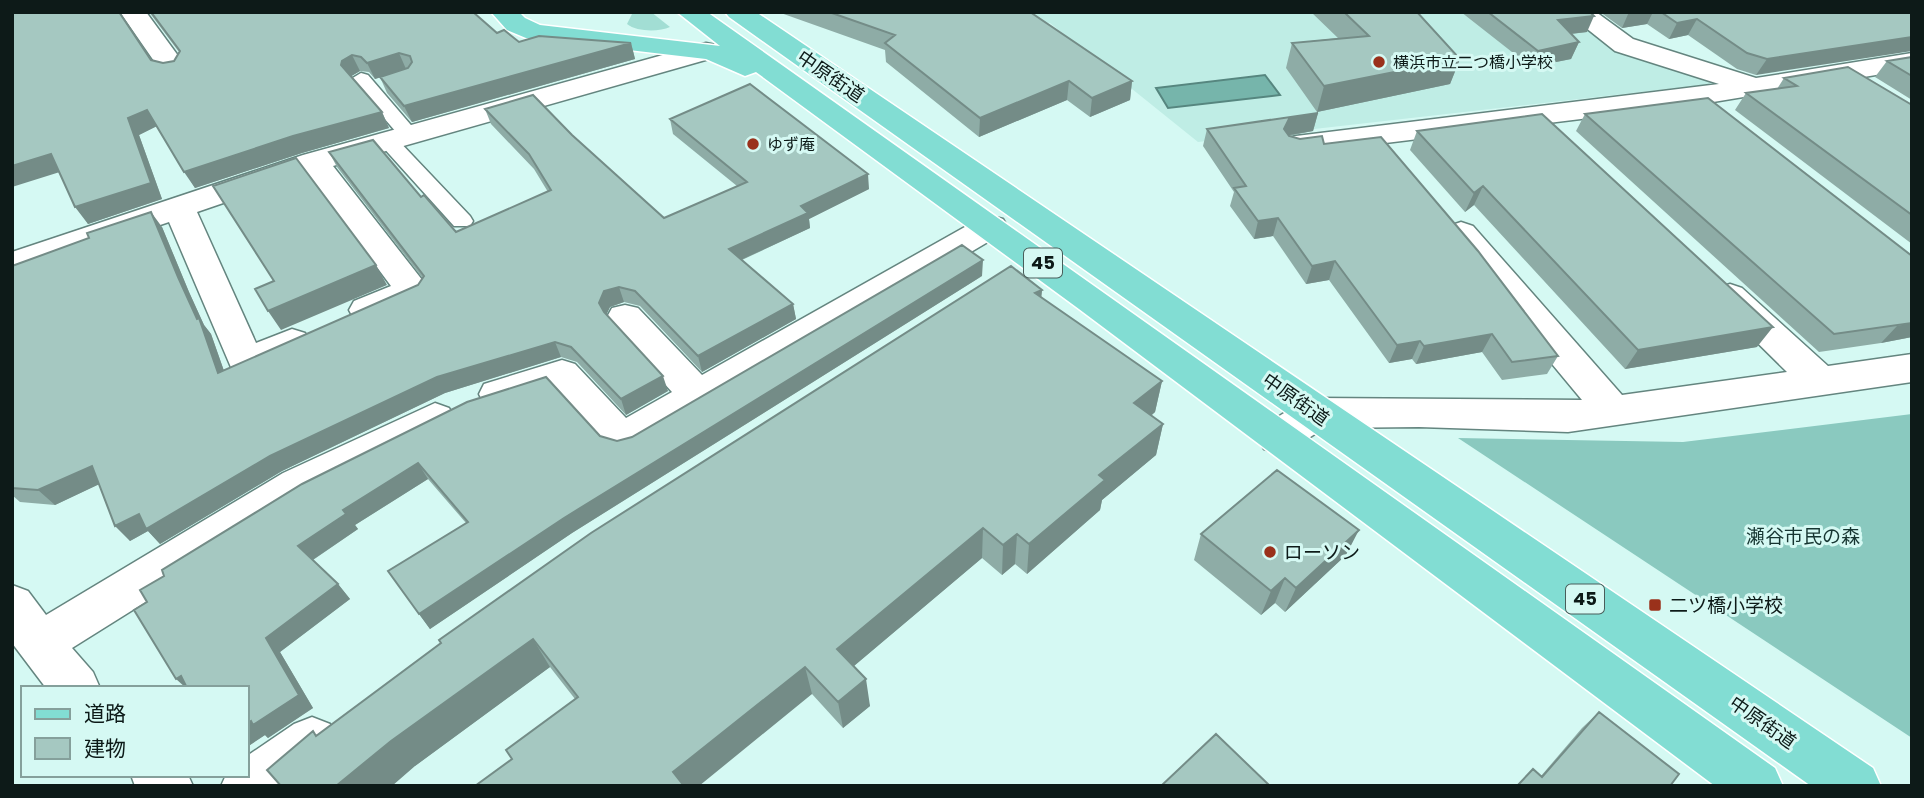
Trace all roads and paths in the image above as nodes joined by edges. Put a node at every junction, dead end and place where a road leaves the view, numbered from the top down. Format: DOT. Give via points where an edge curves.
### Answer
graph roads {
  1 [pos="133,12"];
  2 [pos="504,12"];
  3 [pos="690,12"];
  4 [pos="738,12"];
  5 [pos="1579,12"];
  6 [pos="603,15"];
  7 [pos="789,15"];
  8 [pos="637,43"];
  9 [pos="706,51"];
  10 [pos="1912,61"];
  11 [pos="173,68"];
  12 [pos="1842,72"];
  13 [pos="395,82"];
  14 [pos="1758,87"];
  15 [pos="804,93"];
  16 [pos="1877,94"];
  17 [pos="1695,96"];
  18 [pos="1537,115"];
  19 [pos="1727,121"];
  20 [pos="1378,135"];
  21 [pos="398,138"];
  22 [pos="1567,142"];
  23 [pos="1296,145"];
  24 [pos="314,162"];
  25 [pos="1405,167"];
  26 [pos="982,179"];
  27 [pos="177,206"];
  28 [pos="1441,210"];
  29 [pos="462,221"];
  30 [pos="991,226"];
  31 [pos="1038,260"];
  32 [pos="12,264"];
  33 [pos="1705,273"];
  34 [pos="999,285"];
  35 [pos="625,317"];
  36 [pos="1912,368"];
  37 [pos="1820,381"];
  38 [pos="699,396"];
  39 [pos="1614,412"];
  40 [pos="1316,413"];
  41 [pos="1278,438"];
  42 [pos="12,605"];
  43 [pos="39,644"];
  44 [pos="74,686"];
  45 [pos="338,722"];
  46 [pos="247,786"];
  47 [pos="1757,786"];
  48 [pos="1855,786"];
  1 -- 11 [label="street"];
  2 -- 8 [label="main road" via="535,32"];
  3 -- 15 [label="main road, 中原街道 / 45"];
  4 -- 26 [label="main road, 中原街道 / 45"];
  5 -- 14 [label="street" via="1624,45"];
  6 -- 8 [label="main road" via="617,32"];
  7 -- 26 [label="main road" via="799,33 914,112"];
  8 -- 9 [label="main road"];
  9 -- 15 [label="main road"];
  9 -- 21 [label="street"];
  10 -- 12 [label="street"];
  12 -- 14 [label="street"];
  12 -- 16 [label="street"];
  13 -- 21 [label="lane" via="365,84"];
  14 -- 17 [label="street"];
  15 -- 30 [label="main road, 中原街道 / 45"];
  17 -- 18 [label="street"];
  17 -- 19 [label="street"];
  18 -- 20 [label="street"];
  18 -- 22 [label="street"];
  20 -- 23 [label="street"];
  20 -- 25 [label="street"];
  21 -- 24 [label="street"];
  21 -- 29 [label="lane"];
  24 -- 27 [label="street"];
  24 -- 27 [label="street" via="412,290 246,363"];
  26 -- 40 [label="main road, 中原街道 / 45"];
  27 -- 32 [label="street"];
  28 -- 39 [label="street"];
  30 -- 31 [label="main road, 中原街道 / 45"];
  30 -- 38 [label="street"];
  31 -- 34 [label="street"];
  31 -- 41 [label="main road, 中原街道 / 45"];
  33 -- 37 [label="street"];
  35 -- 38 [label="street"];
  36 -- 37 [label="street"];
  37 -- 39 [label="street"];
  38 -- 43 [label="street" via="622,439 562,374 460,405 298,485"];
  39 -- 40 [label="street" via="1569,417"];
  40 -- 41 [label="street"];
  40 -- 48 [label="main road, 中原街道 / 45"];
  41 -- 47 [label="main road, 中原街道 / 45"];
  42 -- 43 [label="street"];
  43 -- 44 [label="street"];
  45 -- 46 [label="street"];
}
